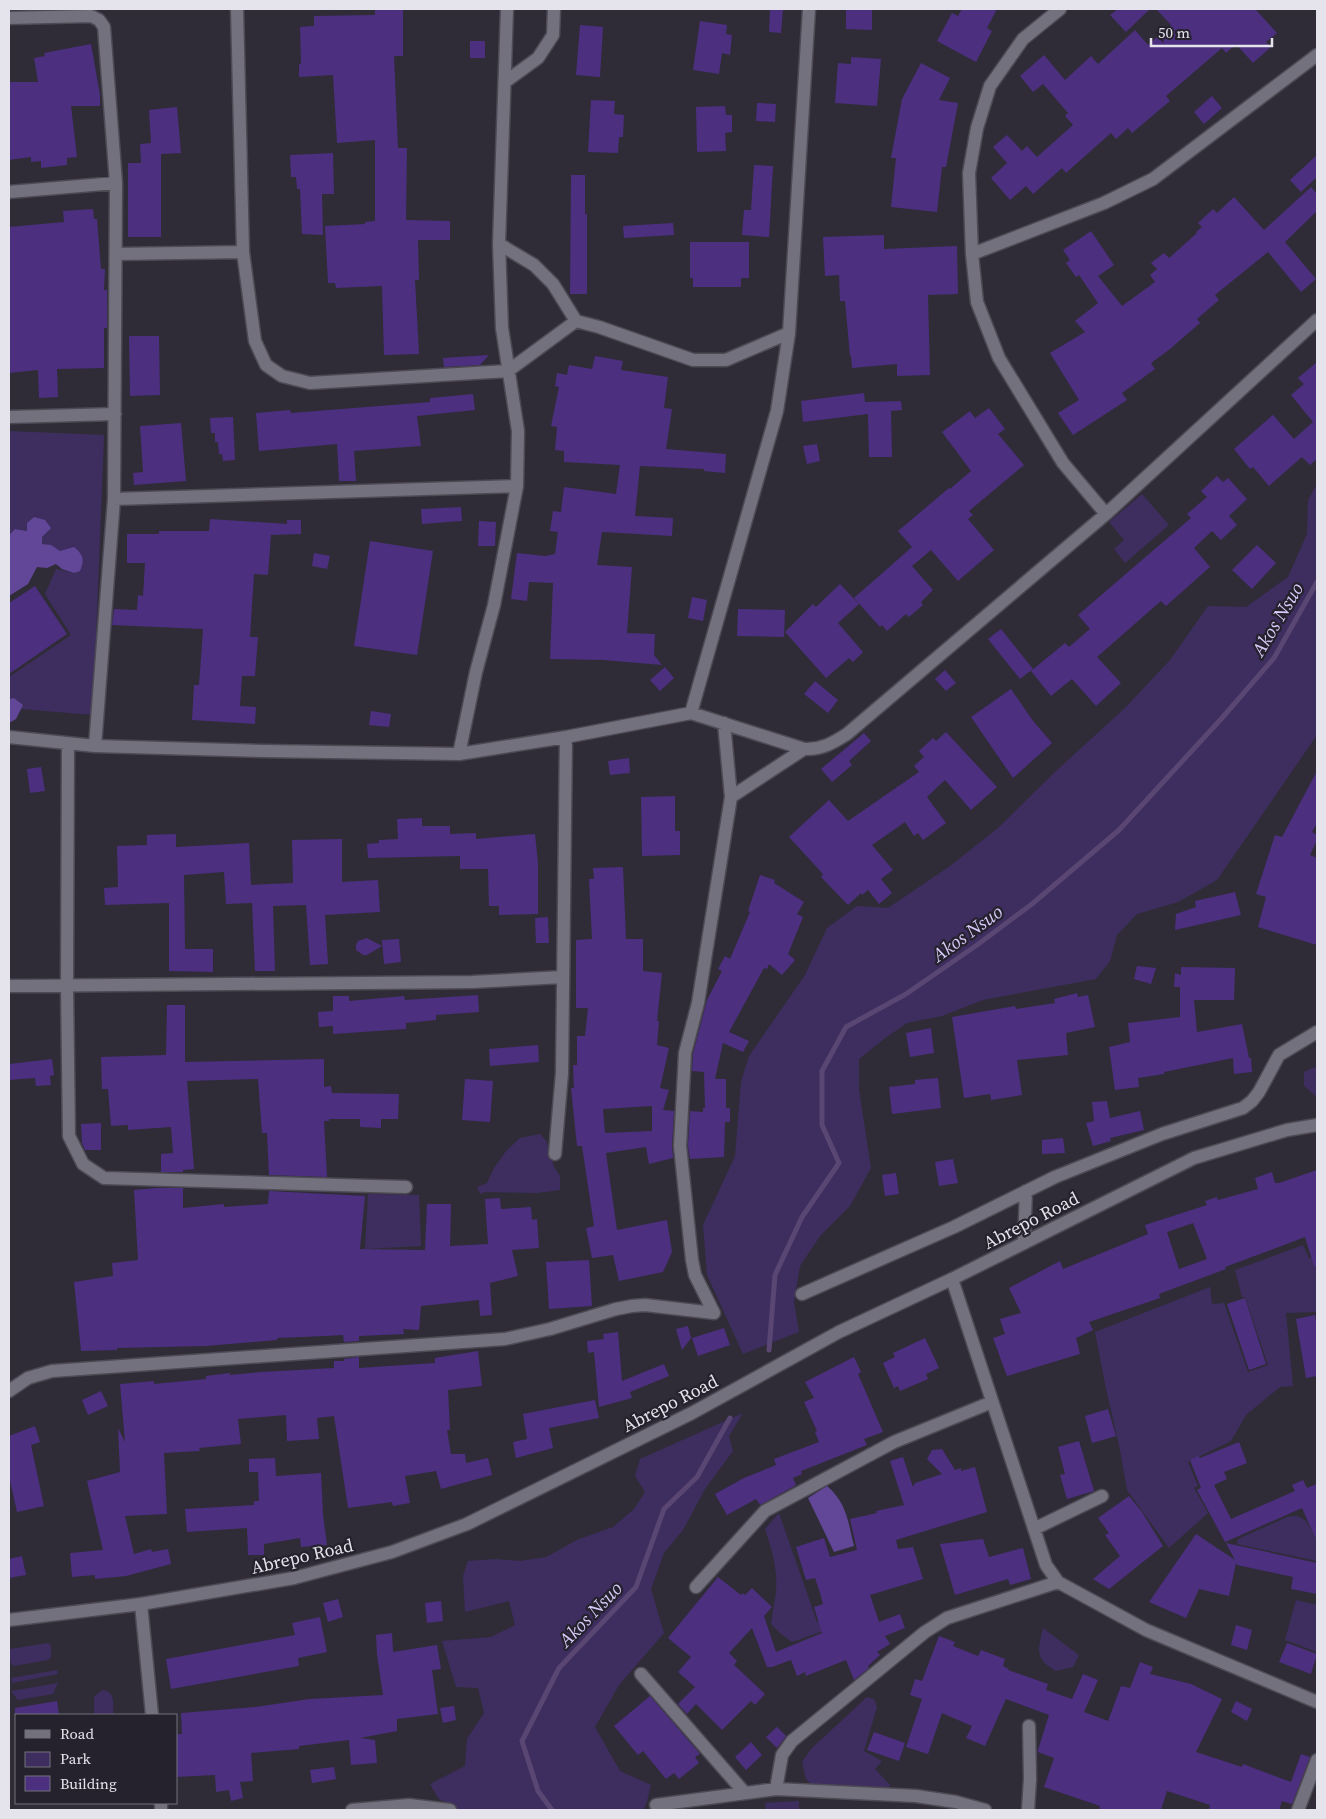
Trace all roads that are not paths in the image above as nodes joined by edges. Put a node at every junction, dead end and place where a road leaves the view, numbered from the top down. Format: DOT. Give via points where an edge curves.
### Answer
graph roads {
  1 [pos="237,9"];
  2 [pos="507,9"];
  3 [pos="554,9"];
  4 [pos="809,9"];
  5 [pos="1060,9"];
  6 [pos="9,18"];
  7 [pos="1317,55"];
  8 [pos="504,82"];
  9 [pos="116,183"];
  10 [pos="9,192"];
  11 [pos="499,244"];
  12 [pos="243,252"];
  13 [pos="117,254"];
  14 [pos="972,254"];
  15 [pos="1317,320"];
  16 [pos="576,321"];
  17 [pos="789,332"];
  18 [pos="508,371"];
  19 [pos="115,414"];
  20 [pos="9,417"];
  21 [pos="517,486"];
  22 [pos="114,499"];
  23 [pos="1106,514"];
  24 [pos="691,712"];
  25 [pos="724,723"];
  26 [pos="9,736"];
  27 [pos="566,737"];
  28 [pos="68,744"];
  29 [pos="95,746"];
  30 [pos="804,749"];
  31 [pos="459,754"];
  32 [pos="731,796"];
  33 [pos="562,977"];
  34 [pos="67,985"];
  35 [pos="9,986"];
  36 [pos="1317,1032"];
  37 [pos="1317,1125"];
  38 [pos="555,1154"];
  39 [pos="406,1187"];
  40 [pos="1026,1191"];
  41 [pos="1024,1243"];
  42 [pos="952,1279"];
  43 [pos="802,1294"];
  44 [pos="9,1392"];
  45 [pos="992,1402"];
  46 [pos="1102,1496"];
  47 [pos="1034,1529"];
  48 [pos="1058,1582"];
  49 [pos="696,1587"];
  50 [pos="141,1604"];
  51 [pos="9,1620"];
  52 [pos="641,1674"];
  53 [pos="1317,1702"];
  54 [pos="152,1714"];
  55 [pos="1029,1726"];
  56 [pos="1317,1760"];
  57 [pos="776,1789"];
  58 [pos="744,1792"];
  59 [pos="656,1805"];
  60 [pos="352,1810"];
  61 [pos="450,1810"];
  62 [pos="985,1810"];
  63 [pos="1028,1810"];
  64 [pos="1298,1810"];
  1 -- 12 [label="street"];
  2 -- 8 [label="street"];
  3 -- 8 [label="street" via="553,34 538,58"];
  4 -- 17 [label="street"];
  5 -- 14 [label="street" via="1023,39 990,86 977,128 969,174"];
  6 -- 9 [label="street" via="91,16 104,27"];
  7 -- 14 [label="street" via="1153,179 1104,203"];
  8 -- 11 [label="street"];
  9 -- 10 [label="street"];
  9 -- 13 [label="street"];
  11 -- 16 [label="street" via="534,265 553,284"];
  11 -- 18 [label="street" via="502,328"];
  12 -- 13 [label="street"];
  12 -- 18 [label="street" via="255,341 266,365 282,376 310,383"];
  13 -- 19 [label="street"];
  14 -- 23 [label="street" via="976,302 999,358 1063,464"];
  15 -- 23 [label="street"];
  16 -- 17 [label="street" via="599,326 693,360 726,360"];
  16 -- 18 [label="street"];
  17 -- 24 [label="street" via="777,411"];
  18 -- 21 [label="street" via="518,431"];
  19 -- 20 [label="street"];
  19 -- 22 [label="street"];
  21 -- 22 [label="street"];
  21 -- 31 [label="street" via="494,605"];
  22 -- 29 [label="street"];
  23 -- 30 [label="street" via="846,734 831,744"];
  24 -- 25 [label="street"];
  24 -- 27 [label="street"];
  25 -- 30 [label="street"];
  25 -- 32 [label="street"];
  26 -- 28 [label="street"];
  27 -- 31 [label="street"];
  27 -- 33 [label="street"];
  28 -- 29 [label="street"];
  28 -- 34 [label="street"];
  29 -- 31 [label="street"];
  30 -- 32 [label="street"];
  32 -- 44 [label="street" via="698,1003 685,1053 680,1146 695,1275 714,1313 646,1305 616,1309 505,1339 52,1371 28,1378"];
  33 -- 34 [label="street" via="472,982"];
  33 -- 38 [label="street" via="562,1073"];
  34 -- 35 [label="street"];
  34 -- 39 [label="street" via="69,1136 83,1164 104,1178"];
  36 -- 40 [label="street" via="1279,1055 1259,1092 1243,1108 1162,1134 1055,1176"];
  37 -- 41 [label="street, Abrepo Road" via="1287,1130 1194,1158"];
  40 -- 41 [label="street"];
  40 -- 43 [label="street" via="954,1227"];
  41 -- 42 [label="street, Abrepo Road"];
  42 -- 45 [label="street"];
  42 -- 50 [label="street, Abrepo Road" via="838,1332 692,1413 467,1524 392,1552 294,1578"];
  45 -- 47 [label="street"];
  45 -- 49 [label="street" via="894,1442 765,1511"];
  46 -- 47 [label="street"];
  47 -- 48 [label="street" via="1046,1565"];
  48 -- 53 [label="street" via="1146,1630"];
  48 -- 57 [label="street" via="947,1618 925,1632 792,1741 782,1756"];
  50 -- 51 [label="street, Abrepo Road"];
  50 -- 54 [label="street"];
  52 -- 58 [label="street"];
  55 -- 63 [label="street"];
  56 -- 64 [label="street"];
  57 -- 58 [label="street"];
  57 -- 62 [label="street" via="916,1796"];
  58 -- 59 [label="street"];
  60 -- 61 [label="street" via="409,1805"];
}
